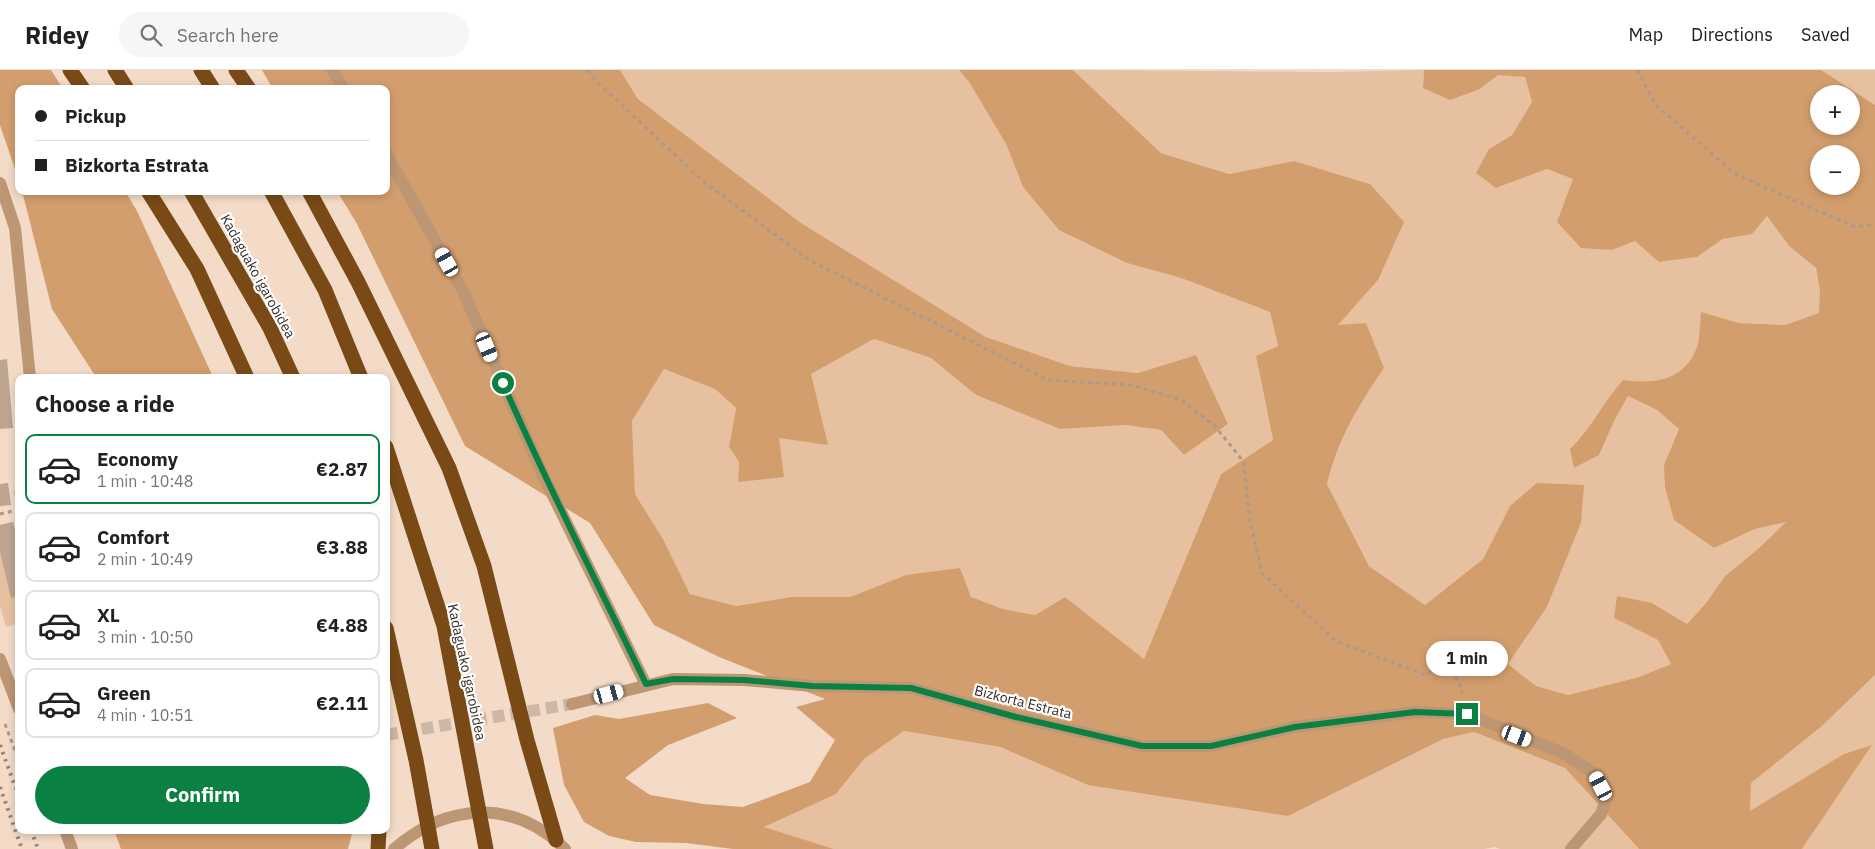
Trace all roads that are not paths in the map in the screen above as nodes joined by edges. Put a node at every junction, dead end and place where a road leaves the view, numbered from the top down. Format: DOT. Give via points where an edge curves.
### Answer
graph roads {
  1 [pos="70,70"];
  2 [pos="115,70"];
  3 [pos="202,70"];
  4 [pos="236,70"];
  5 [pos="332,70"];
  6 [pos="80,85"];
  7 [pos="124,85"];
  8 [pos="211,85"];
  9 [pos="246,85"];
  10 [pos="341,85"];
  11 [pos="390,159"];
  12 [pos="0,183"];
  13 [pos="151,195"];
  14 [pos="193,195"];
  15 [pos="272,195"];
  16 [pos="311,195"];
  17 [pos="30,374"];
  18 [pos="245,374"];
  19 [pos="291,374"];
  20 [pos="359,374"];
  21 [pos="390,459"];
  22 [pos="390,646"];
  23 [pos="0,659"];
  24 [pos="646,684"];
  25 [pos="15,698"];
  26 [pos="572,704"];
  27 [pos="66,834"];
  28 [pos="379,834"];
  29 [pos="561,845"];
  30 [pos="72,849"];
  31 [pos="378,849"];
  32 [pos="394,849"];
  33 [pos="432,849"];
  34 [pos="486,849"];
  35 [pos="1571,849"];
  1 -- 6 [label="highway"];
  2 -- 7 [label="highway"];
  3 -- 8 [label="highway"];
  4 -- 9 [label="highway"];
  5 -- 10 [label="street"];
  11 -- 24 [label="street" via="464,293 542,473"];
  12 -- 17 [label="street" via="15,228"];
  13 -- 18 [label="highway" via="197,269"];
  14 -- 19 [label="highway, Kadaguako igarobidea" via="265,320"];
  15 -- 20 [label="highway" via="325,290"];
  16 -- 29 [label="highway" via="358,282 449,468 484,566 527,740"];
  21 -- 34 [label="highway, Kadaguako igarobidea" via="444,626"];
  22 -- 33 [label="highway"];
  23 -- 25 [label="street"];
  24 -- 26 [label="street, Bizkorta Estrata"];
  24 -- 35 [label="street, Bizkorta Estrata" via="673,679 744,680 812,686 911,688 1016,717 1142,746 1211,746 1295,727 1415,712 1467,714 1562,754 1596,775 1607,797 1601,814"];
  27 -- 30 [label="street"];
  28 -- 31 [label="highway"];
  29 -- 32 [label="street" via="535,826 511,816 485,812 459,814 434,821 411,834"];
}
